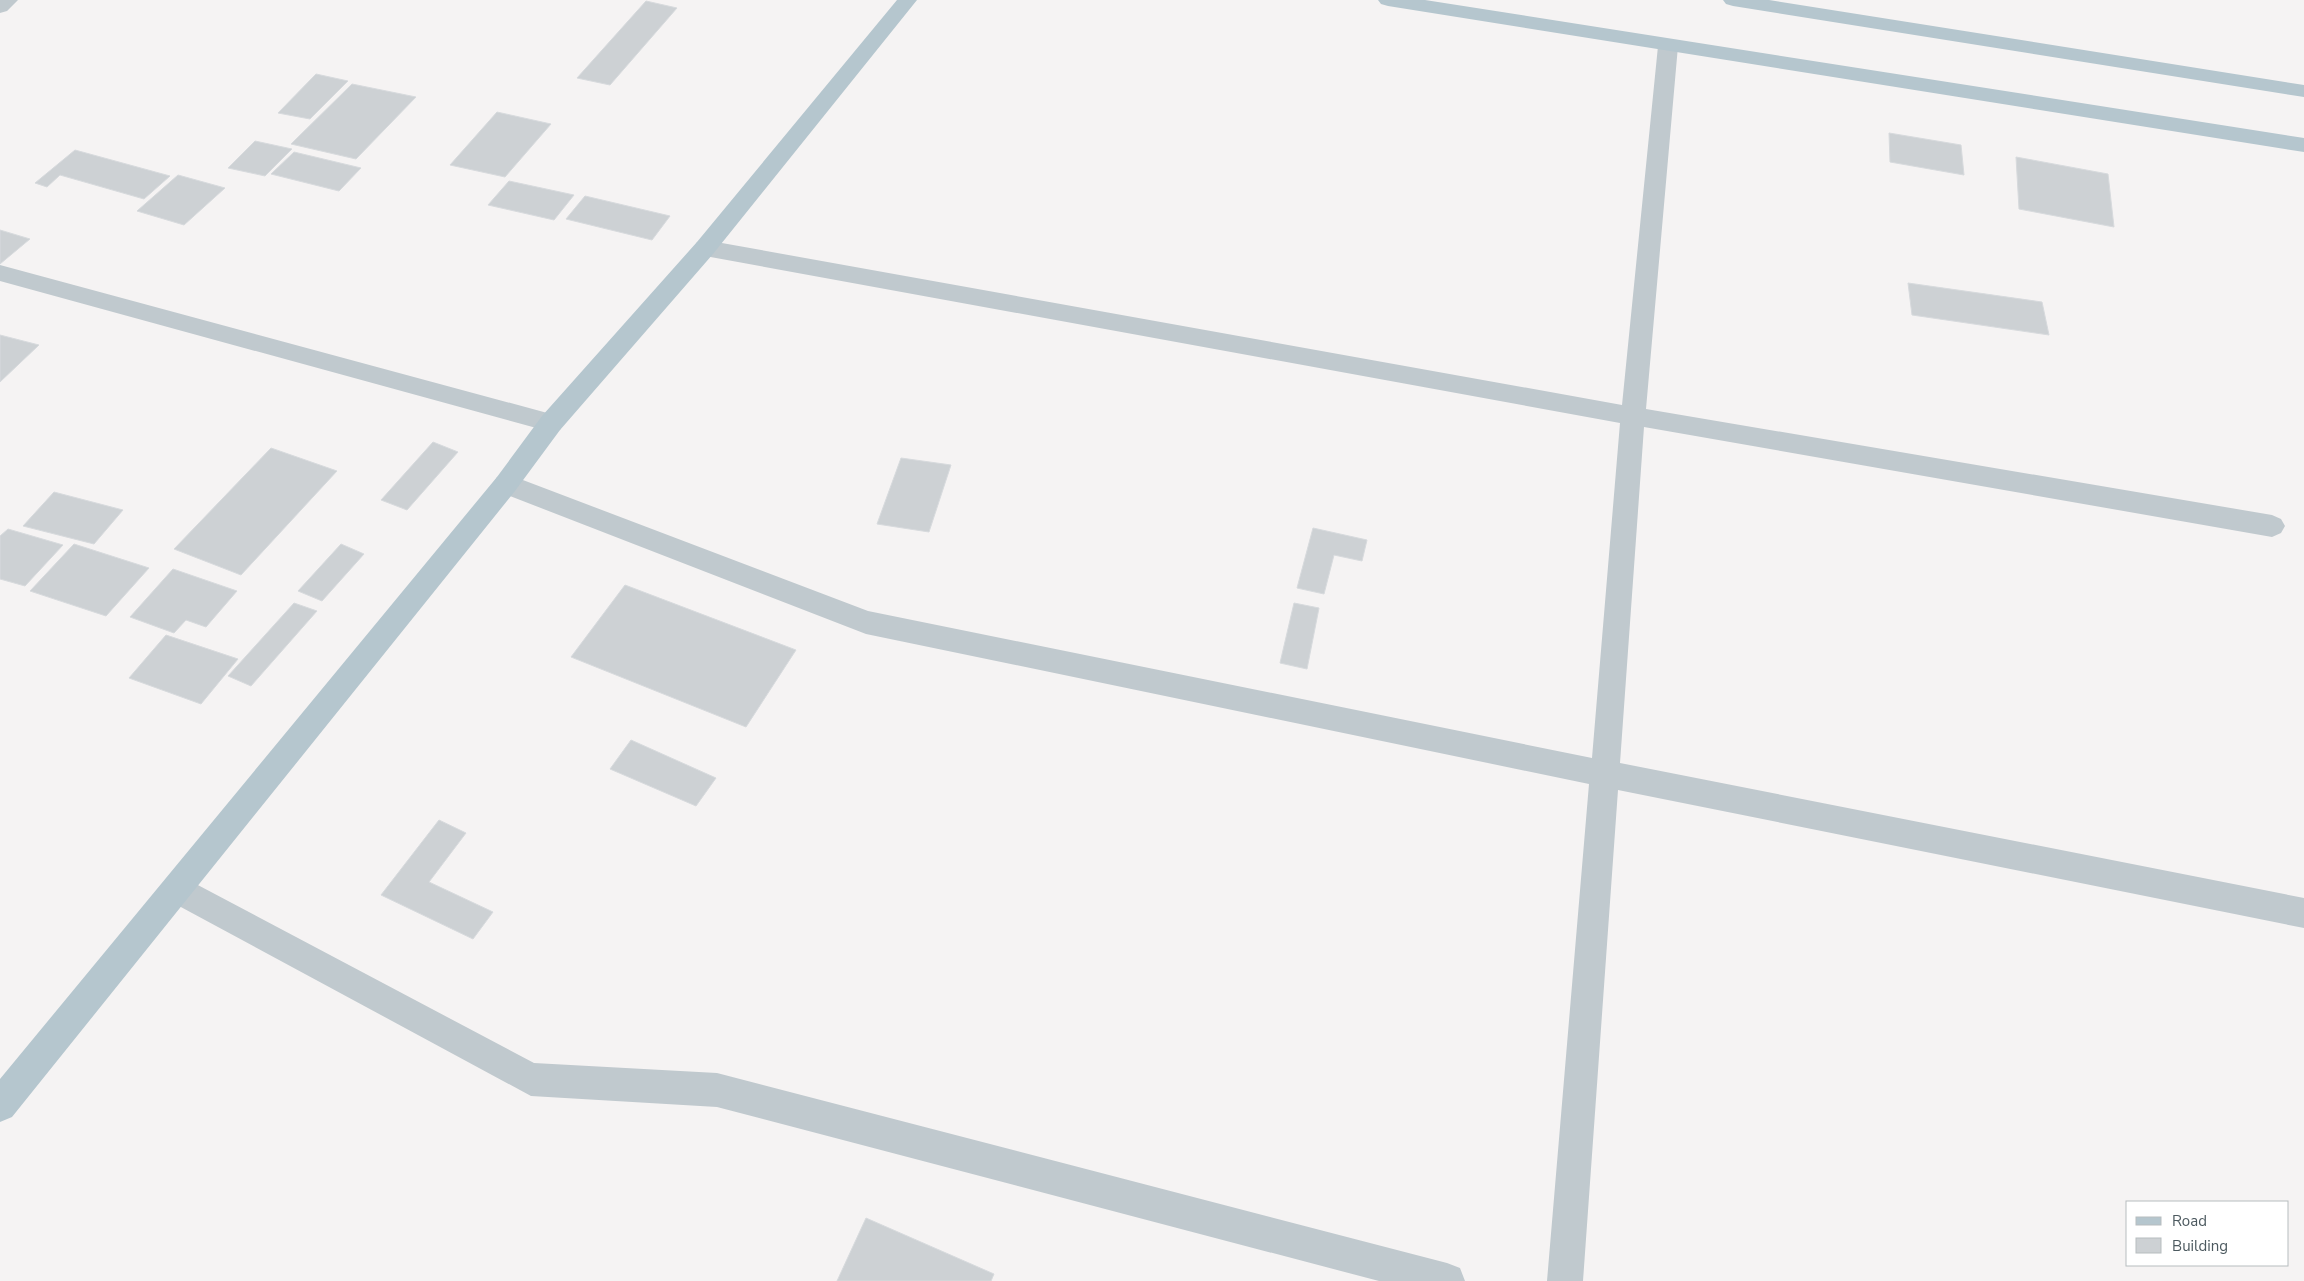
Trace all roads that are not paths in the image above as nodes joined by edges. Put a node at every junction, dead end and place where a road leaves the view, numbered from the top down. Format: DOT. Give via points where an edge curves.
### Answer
graph roads {
  1 [pos="8,0"];
  2 [pos="907,0"];
  3 [pos="1388,0"];
  4 [pos="1733,0"];
  5 [pos="0,7"];
  6 [pos="1668,46"];
  7 [pos="2304,91"];
  8 [pos="2304,145"];
  9 [pos="705,248"];
  10 [pos="0,273"];
  11 [pos="1634,416"];
  12 [pos="551,423"];
  13 [pos="506,484"];
  14 [pos="2272,526"];
  15 [pos="1606,774"];
  16 [pos="177,889"];
  17 [pos="2304,913"];
  18 [pos="0,1106"];
  19 [pos="1447,1281"];
  20 [pos="1565,1281"];
  1 -- 5 [label="street"];
  2 -- 9 [label="main road"];
  3 -- 6 [label="main road"];
  4 -- 7 [label="main road"];
  6 -- 8 [label="main road"];
  6 -- 11 [label="street"];
  9 -- 11 [label="street"];
  9 -- 12 [label="main road"];
  10 -- 12 [label="street"];
  11 -- 14 [label="street"];
  11 -- 15 [label="street"];
  12 -- 13 [label="main road"];
  13 -- 15 [label="street" via="866,622"];
  13 -- 16 [label="main road"];
  15 -- 17 [label="street"];
  15 -- 20 [label="street"];
  16 -- 18 [label="main road"];
  16 -- 19 [label="street" via="531,1079 717,1090"];
}
